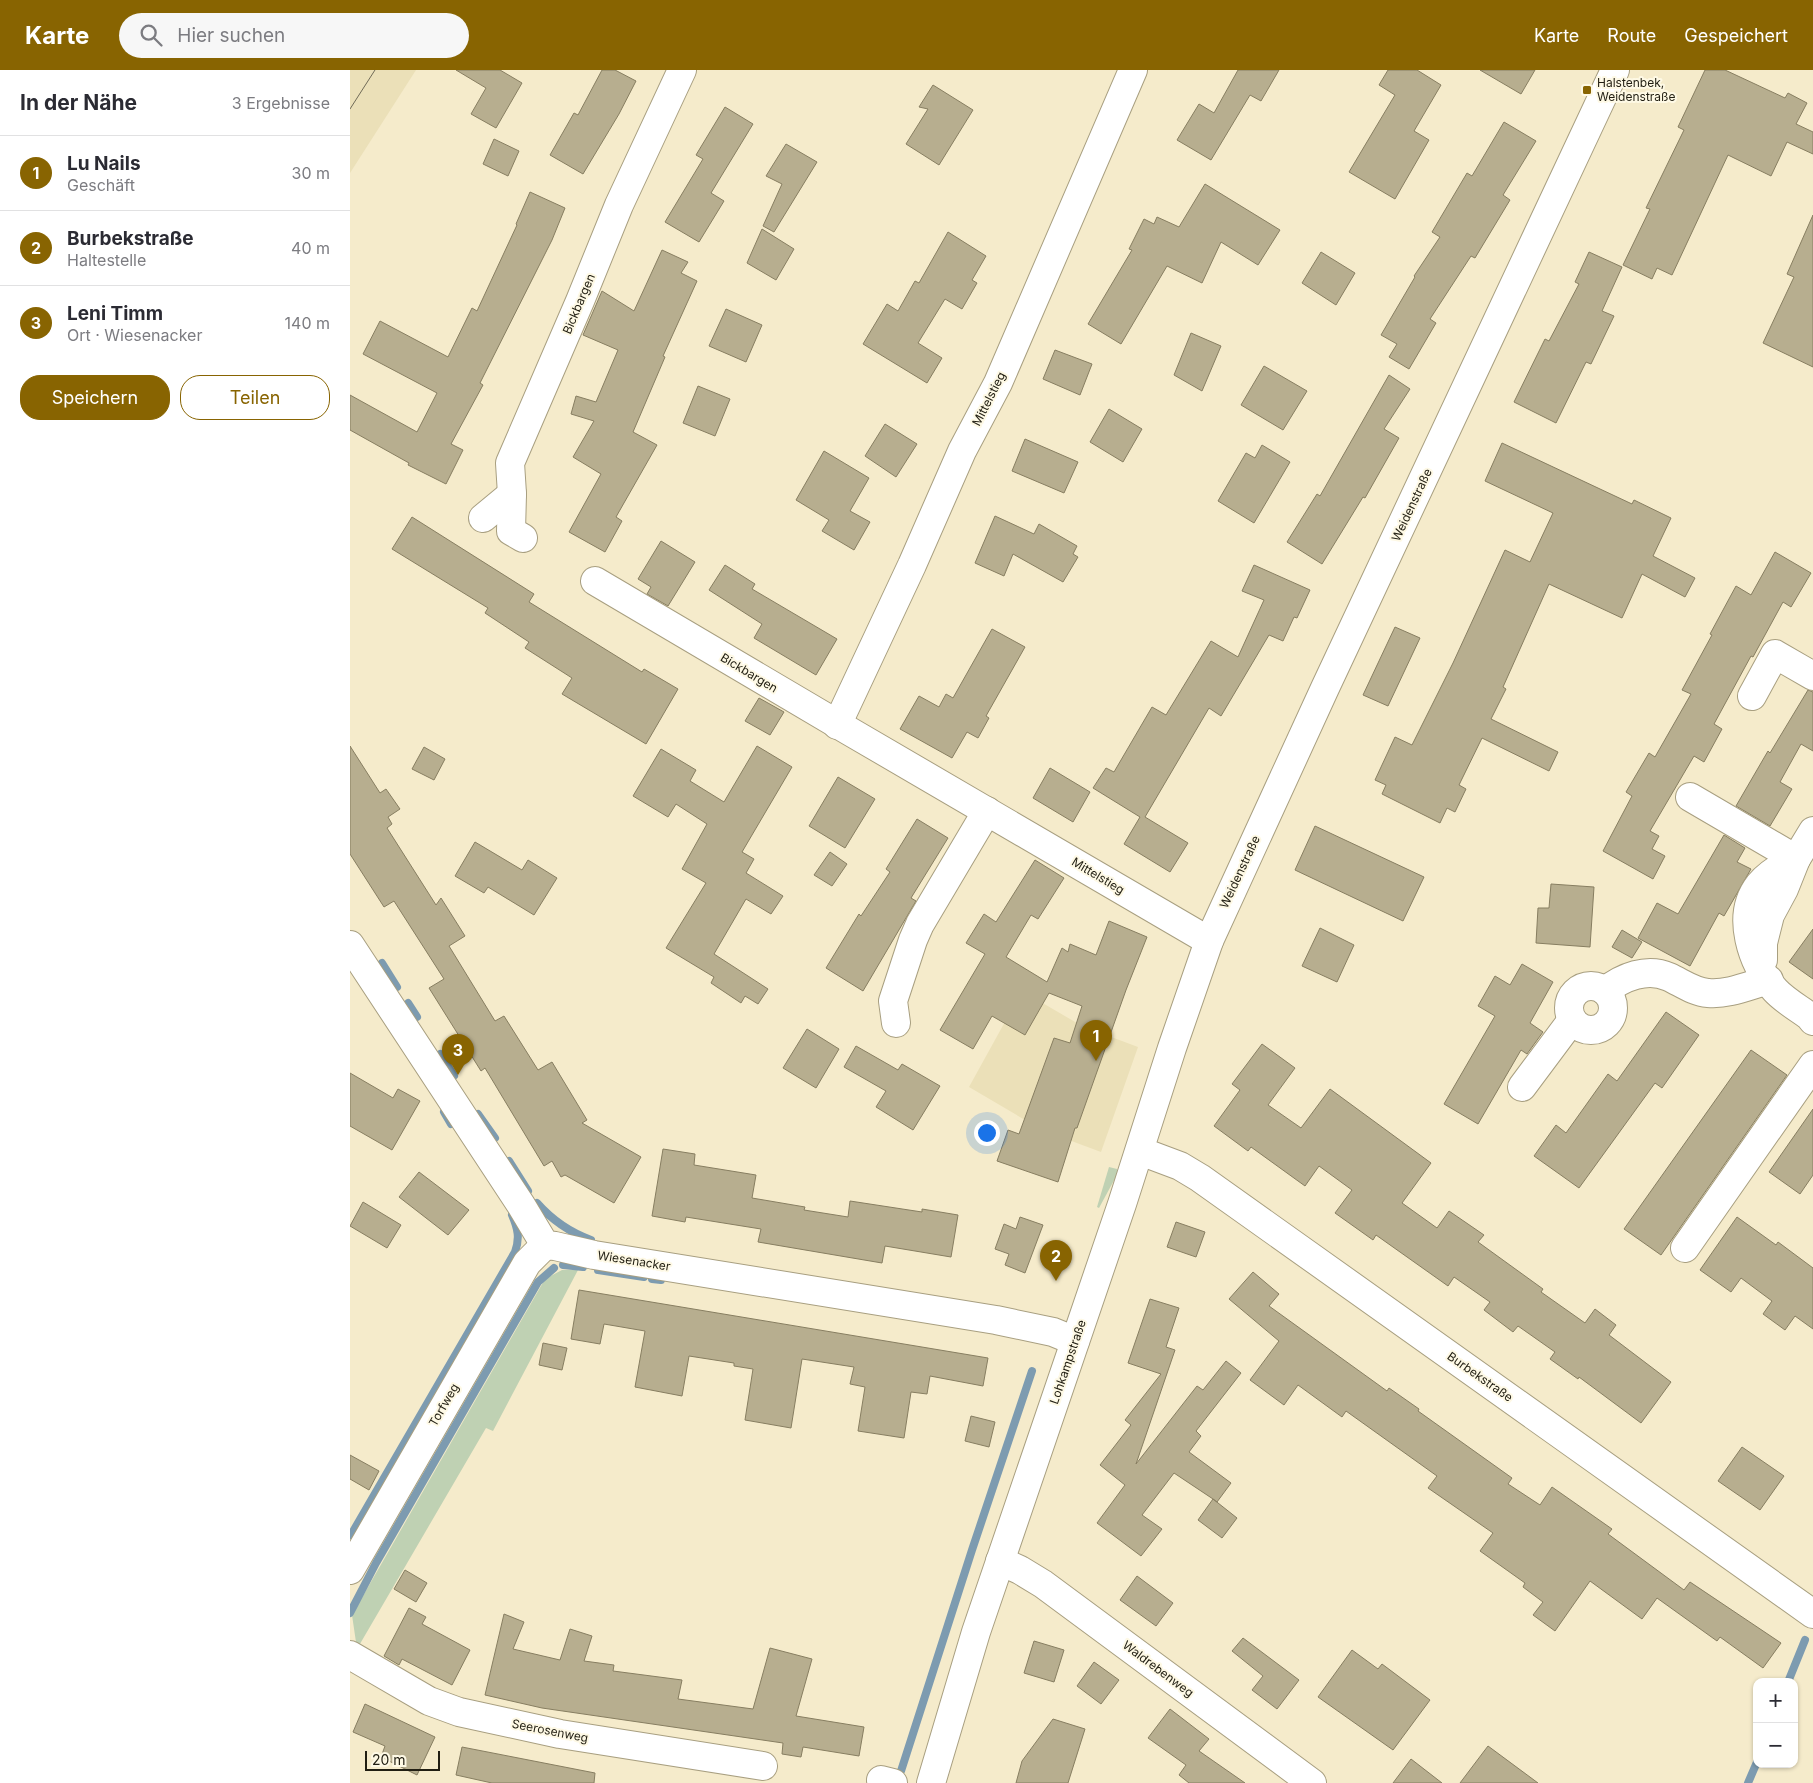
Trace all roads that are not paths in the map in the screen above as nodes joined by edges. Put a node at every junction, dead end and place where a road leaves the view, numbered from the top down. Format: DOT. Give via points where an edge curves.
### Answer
graph roads {
  1 [pos="682,70"];
  2 [pos="1133,70"];
  3 [pos="1615,70"];
  4 [pos="512,494"];
  5 [pos="483,518"];
  6 [pos="523,538"];
  7 [pos="595,581"];
  8 [pos="1813,676"];
  9 [pos="1752,696"];
  10 [pos="832,722"];
  11 [pos="1690,797"];
  12 [pos="987,810"];
  13 [pos="1813,831"];
  14 [pos="1796,859"];
  15 [pos="1209,941"];
  16 [pos="350,945"];
  17 [pos="1769,980"];
  18 [pos="1813,1022"];
  19 [pos="896,1023"];
  20 [pos="1813,1065"];
  21 [pos="1522,1087"];
  22 [pos="1140,1151"];
  23 [pos="545,1245"];
  24 [pos="1685,1248"];
  25 [pos="1075,1341"];
  26 [pos="1000,1561"];
  27 [pos="351,1564"];
  28 [pos="1813,1614"];
  29 [pos="350,1655"];
  30 [pos="763,1766"];
  31 [pos="931,1783"];
  32 [pos="1312,1783"];
  1 -- 4 [label="street, Bickbargen" via="619,205 510,463"];
  2 -- 10 [label="street, Mittelstieg" via="998,383 962,452 912,565"];
  3 -- 15 [label="street, Weidenstraße"];
  4 -- 5 [label="street"];
  4 -- 6 [label="street, Bickbargen" via="511,531"];
  7 -- 10 [label="street, Bickbargen"];
  8 -- 9 [label="street" via="1776,654"];
  10 -- 12 [label="street, Mittelstieg"];
  11 -- 14 [label="street"];
  12 -- 15 [label="street, Mittelstieg"];
  12 -- 19 [label="street" via="913,940 893,1001"];
  13 -- 14 [label="street"];
  14 -- 17 [label="street" via="1769,875 1749,904 1750,939 1755,959"];
  15 -- 22 [label="street, Lohkampstraße"];
  16 -- 23 [label="street"];
  17 -- 18 [label="street" via="1776,991"];
  17 -- 21 [label="street" via="1710,994 1653,972 1617,981 1605,990 1594,986 1578,989 1569,1004 1572,1020"];
  20 -- 24 [label="street"];
  22 -- 25 [label="street, Lohkampstraße"];
  22 -- 28 [label="street, Burbekstraße" via="1180,1166 1200,1178"];
  23 -- 25 [label="street, Wiesenacker" via="996,1320 1045,1330"];
  23 -- 27 [label="street, Torfweg" via="527,1263"];
  25 -- 26 [label="street, Lohkampstraße"];
  26 -- 31 [label="street, Lohkampstraße"];
  26 -- 32 [label="street, Waldrebenweg" via="1043,1584"];
  29 -- 30 [label="street, Seerosenweg" via="429,1701 459,1712 569,1735"];
}
